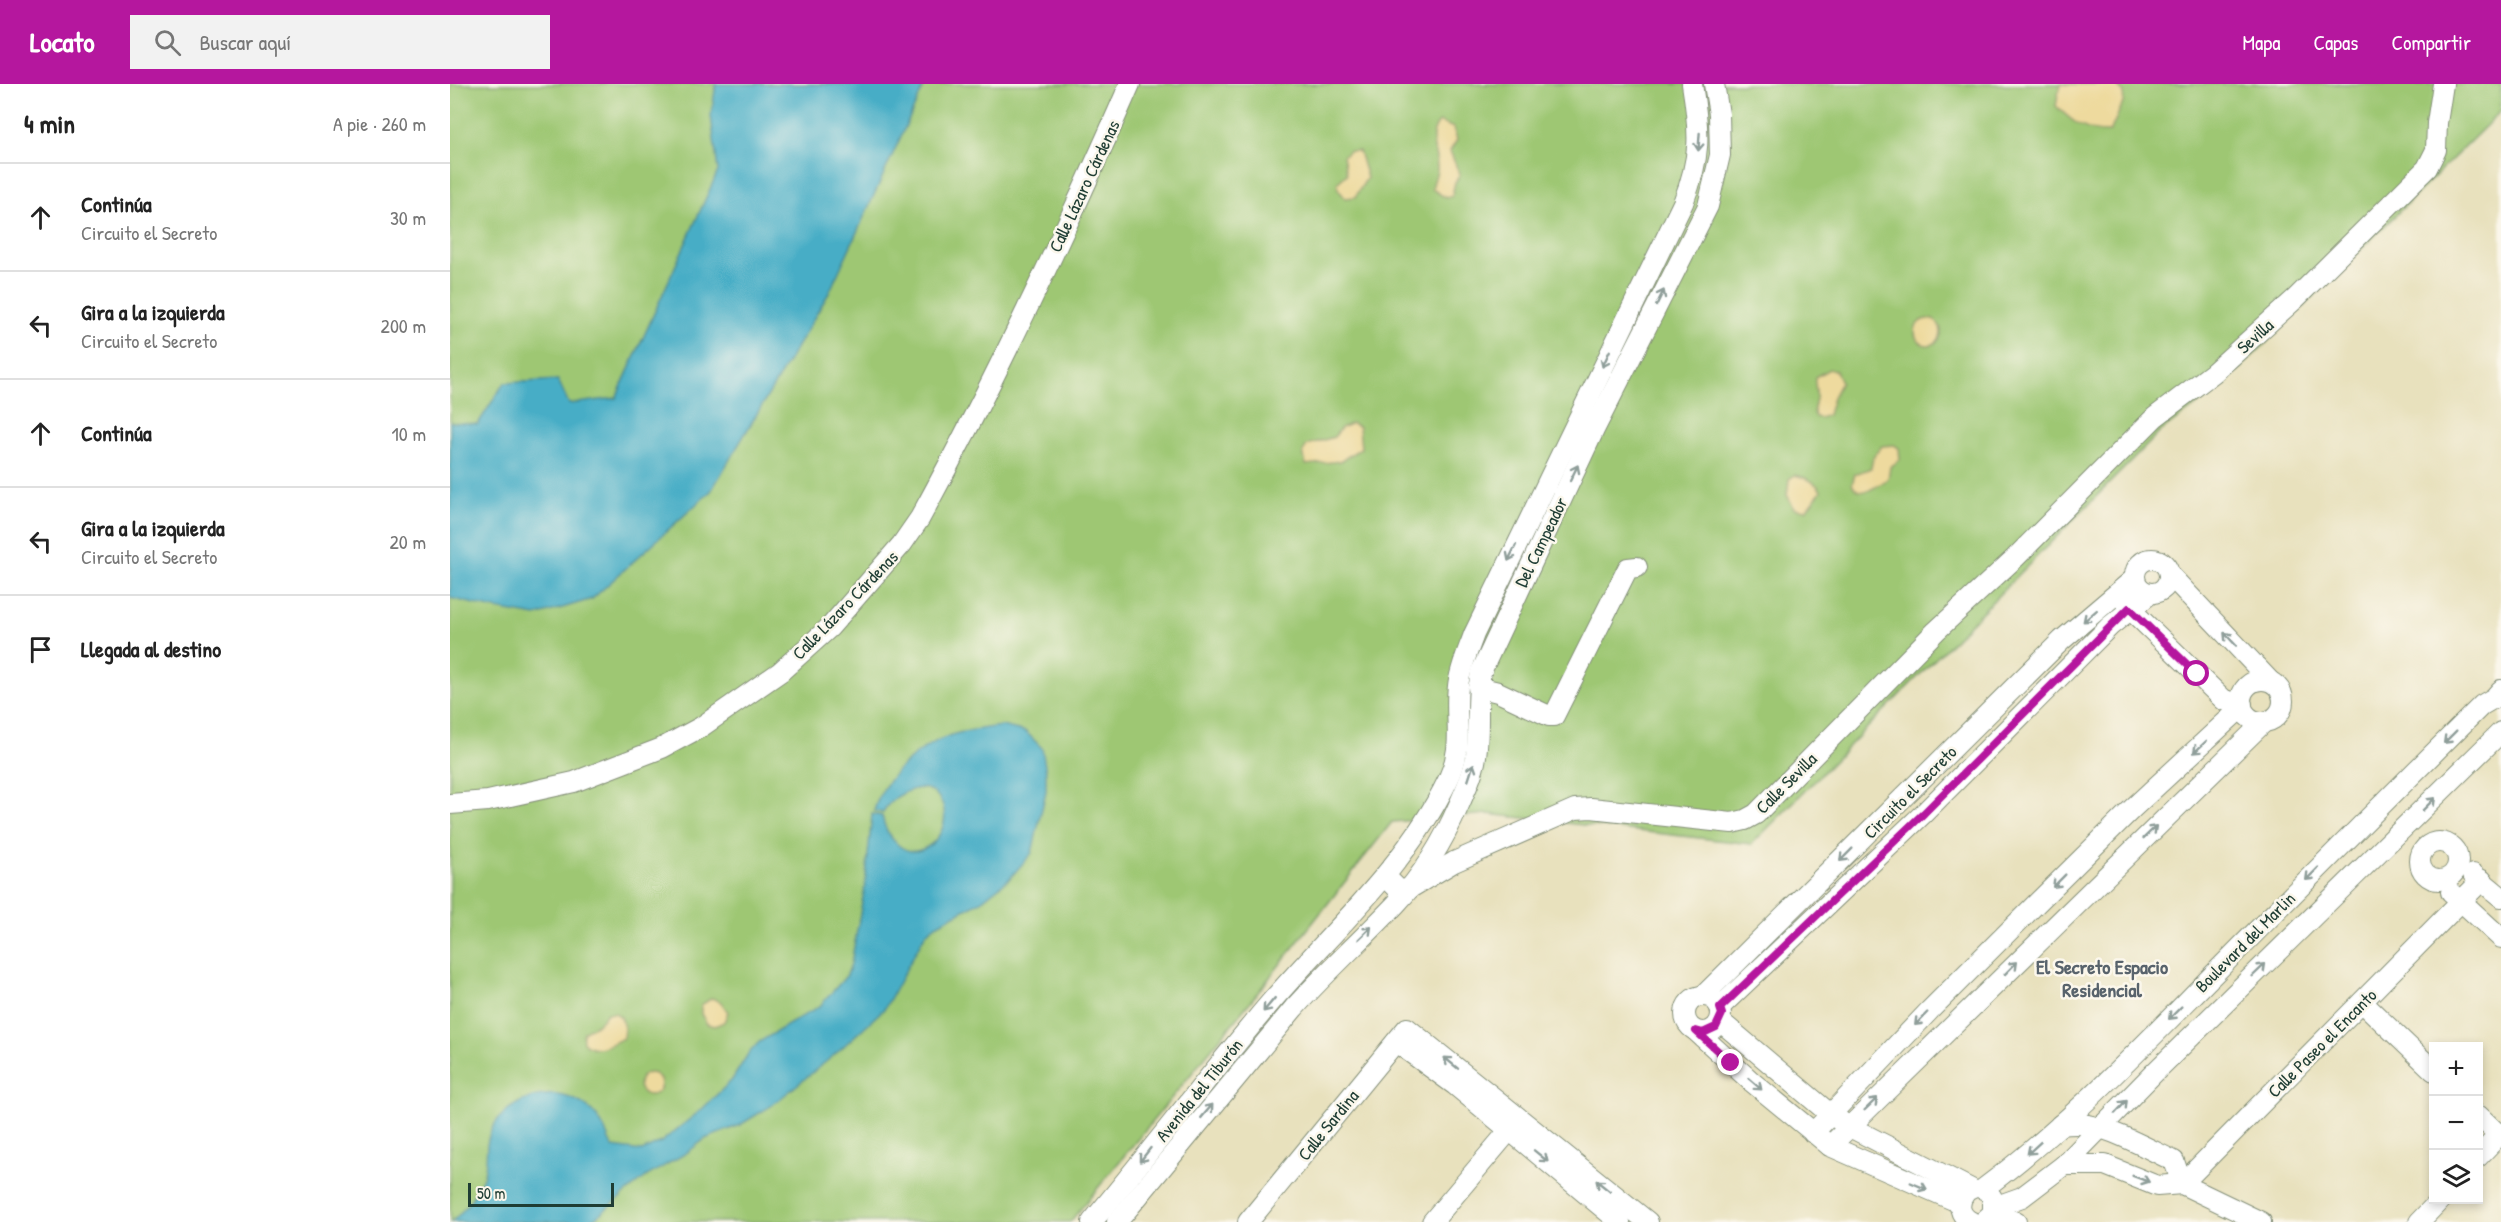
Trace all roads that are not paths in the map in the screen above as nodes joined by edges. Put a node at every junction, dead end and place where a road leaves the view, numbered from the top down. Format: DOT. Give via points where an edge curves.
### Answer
graph roads {
  1 [pos="1131,84"];
  2 [pos="1692,84"];
  3 [pos="1714,84"];
  4 [pos="2443,84"];
  5 [pos="1653,262"];
  6 [pos="1673,272"];
  7 [pos="1531,516"];
  8 [pos="1549,525"];
  9 [pos="2015,558"];
  10 [pos="1637,567"];
  11 [pos="2170,575"];
  12 [pos="2135,578"];
  13 [pos="2118,591"];
  14 [pos="2150,594"];
  15 [pos="2129,608"];
  16 [pos="2270,681"];
  17 [pos="1478,687"];
  18 [pos="2499,695"];
  19 [pos="2242,705"];
  20 [pos="2264,722"];
  21 [pos="2501,732"];
  22 [pos="1907,796"];
  23 [pos="450,804"];
  24 [pos="2379,807"];
  25 [pos="1924,813"];
  26 [pos="2401,832"];
  27 [pos="1413,838"];
  28 [pos="1439,846"];
  29 [pos="2458,861"];
  30 [pos="1454,862"];
  31 [pos="1385,876"];
  32 [pos="2439,880"];
  33 [pos="2482,880"];
  34 [pos="1407,890"];
  35 [pos="2501,897"];
  36 [pos="2461,902"];
  37 [pos="2034,906"];
  38 [pos="2052,926"];
  39 [pos="2501,938"];
  40 [pos="1308,961"];
  41 [pos="1324,974"];
  42 [pos="1704,996"];
  43 [pos="2362,1002"];
  44 [pos="1720,1014"];
  45 [pos="1696,1031"];
  46 [pos="2429,1067"];
  47 [pos="1830,1113"];
  48 [pos="2483,1119"];
  49 [pos="1514,1124"];
  50 [pos="2060,1125"];
  51 [pos="1848,1126"];
  52 [pos="2102,1128"];
  53 [pos="1813,1133"];
  54 [pos="2500,1134"];
  55 [pos="1830,1146"];
  56 [pos="2483,1152"];
  57 [pos="2064,1165"];
  58 [pos="2182,1184"];
  59 [pos="2436,1204"];
  60 [pos="1966,1206"];
  61 [pos="1990,1214"];
  62 [pos="1108,1218"];
  63 [pos="1248,1222"];
  64 [pos="1432,1222"];
  65 [pos="1620,1222"];
  66 [pos="1648,1222"];
  67 [pos="2016,1222"];
  68 [pos="2261,1222"];
  69 [pos="2419,1222"];
  1 -- 23 [label="street, Calle Lázaro Cárdenas" via="1010,343 920,518 830,627 780,672 701,727 662,748 574,782 488,801"];
  2 -- 5 [label="street, Del Campeador, one-way" via="1699,132 1694,176"];
  3 -- 6 [label="street, Del Campeador" via="1720,138 1715,181 1708,206"];
  4 -- 9 [label="street, Sevilla" via="2436,150 2427,168 2295,299 2213,373 2155,417"];
  5 -- 6 [label="street"];
  5 -- 7 [label="street, Del Campeador, one-way"];
  8 -- 6 [label="street, Del Campeador, one-way"];
  7 -- 8 [label="street"];
  7 -- 27 [label="street, Del Campeador, one-way" via="1462,665 1456,756 1437,801"];
  8 -- 17 [label="street, Del Campeador" via="1498,633"];
  9 -- 30 [label="street, Calle Sevilla" via="1936,631 1756,814 1745,820 1732,823 1575,809"];
  10 -- 17 [label="street" via="1628,567 1554,716"];
  11 -- 12 [label="street" via="2163,562 2147,559 2140,563"];
  11 -- 14 [label="street" via="2164,590"];
  16 -- 11 [label="street, one-way"];
  12 -- 13 [label="street, Circuito el Secreto"];
  12 -- 14 [label="street" via="2142,591"];
  13 -- 15 [label="street"];
  13 -- 22 [label="street, Circuito el Secreto, one-way" via="2062,640"];
  14 -- 15 [label="street, Circuito el Secreto"];
  15 -- 19 [label="street" via="2223,700"];
  15 -- 25 [label="street, Circuito el Secreto"];
  16 -- 19 [label="street" via="2261,680 2246,687"];
  16 -- 20 [label="street" via="2282,694 2283,704 2273,719"];
  28 -- 17 [label="street, Del Campeador, one-way" via="1474,764 1479,731"];
  18 -- 24 [label="street, Boulevard del Marlin, one-way" via="2482,705"];
  19 -- 20 [label="street" via="2247,715"];
  19 -- 37 [label="street, one-way"];
  38 -- 20 [label="street, one-way"];
  26 -- 21 [label="street, Boulevard del Marlin, one-way"];
  22 -- 25 [label="street"];
  22 -- 42 [label="street, Circuito el Secreto, one-way"];
  24 -- 26 [label="street"];
  24 -- 50 [label="street, Boulevard del Marlin, one-way"];
  25 -- 44 [label="street, Circuito el Secreto"];
  52 -- 26 [label="street, Boulevard del Marlin, one-way" via="2154,1072"];
  27 -- 28 [label="street"];
  27 -- 31 [label="street, Del Campeador"];
  28 -- 30 [label="street"];
  28 -- 34 [label="street, Del Campeador"];
  29 -- 32 [label="street" via="2452,874"];
  29 -- 32 [label="street" via="2453,848 2446,844 2439,842 2426,847 2420,860 2422,868"];
  29 -- 33 [label="street"];
  30 -- 34 [label="street, Calle Sevilla"];
  31 -- 34 [label="street" via="1398,889"];
  31 -- 40 [label="street, Del Campeador"];
  32 -- 36 [label="street"];
  33 -- 35 [label="street"];
  33 -- 36 [label="street, Calle Paseo el Encanto"];
  41 -- 34 [label="street, Del Campeador, one-way"];
  36 -- 39 [label="street"];
  36 -- 43 [label="street, Calle Paseo el Encanto"];
  37 -- 38 [label="street"];
  37 -- 47 [label="street, one-way"];
  51 -- 38 [label="street, one-way"];
  40 -- 62 [label="street, Avenida del Tiburón, one-way" via="1271,1002"];
  62 -- 41 [label="street, Avenida del Tiburón, one-way" via="1198,1121"];
  42 -- 44 [label="street" via="1716,1001"];
  42 -- 45 [label="street" via="1690,1001 1686,1007 1686,1021"];
  43 -- 46 [label="street"];
  43 -- 58 [label="street, Calle Paseo el Encanto"];
  44 -- 45 [label="street" via="1710,1031"];
  44 -- 47 [label="street"];
  45 -- 53 [label="street, one-way"];
  47 -- 51 [label="street"];
  47 -- 53 [label="street"];
  48 -- 54 [label="street"];
  49 -- 63 [label="street, Calle Sardina" via="1402,1035"];
  49 -- 64 [label="street"];
  49 -- 65 [label="street, one-way"];
  66 -- 49 [label="street, one-way"];
  50 -- 52 [label="street"];
  50 -- 60 [label="street, Boulevard del Marlin, one-way"];
  51 -- 55 [label="street"];
  51 -- 60 [label="street" via="1928,1165"];
  52 -- 57 [label="street, Boulevard del Marlin"];
  52 -- 58 [label="street" via="2174,1161"];
  53 -- 55 [label="street"];
  54 -- 56 [label="street"];
  55 -- 60 [label="street, one-way"];
  57 -- 58 [label="street, one-way" via="2105,1165 2157,1186"];
  57 -- 61 [label="street, Boulevard del Marlin" via="2022,1197"];
  58 -- 68 [label="street"];
  59 -- 69 [label="street"];
  60 -- 61 [label="street" via="1989,1193"];
  61 -- 67 [label="street"];
}
